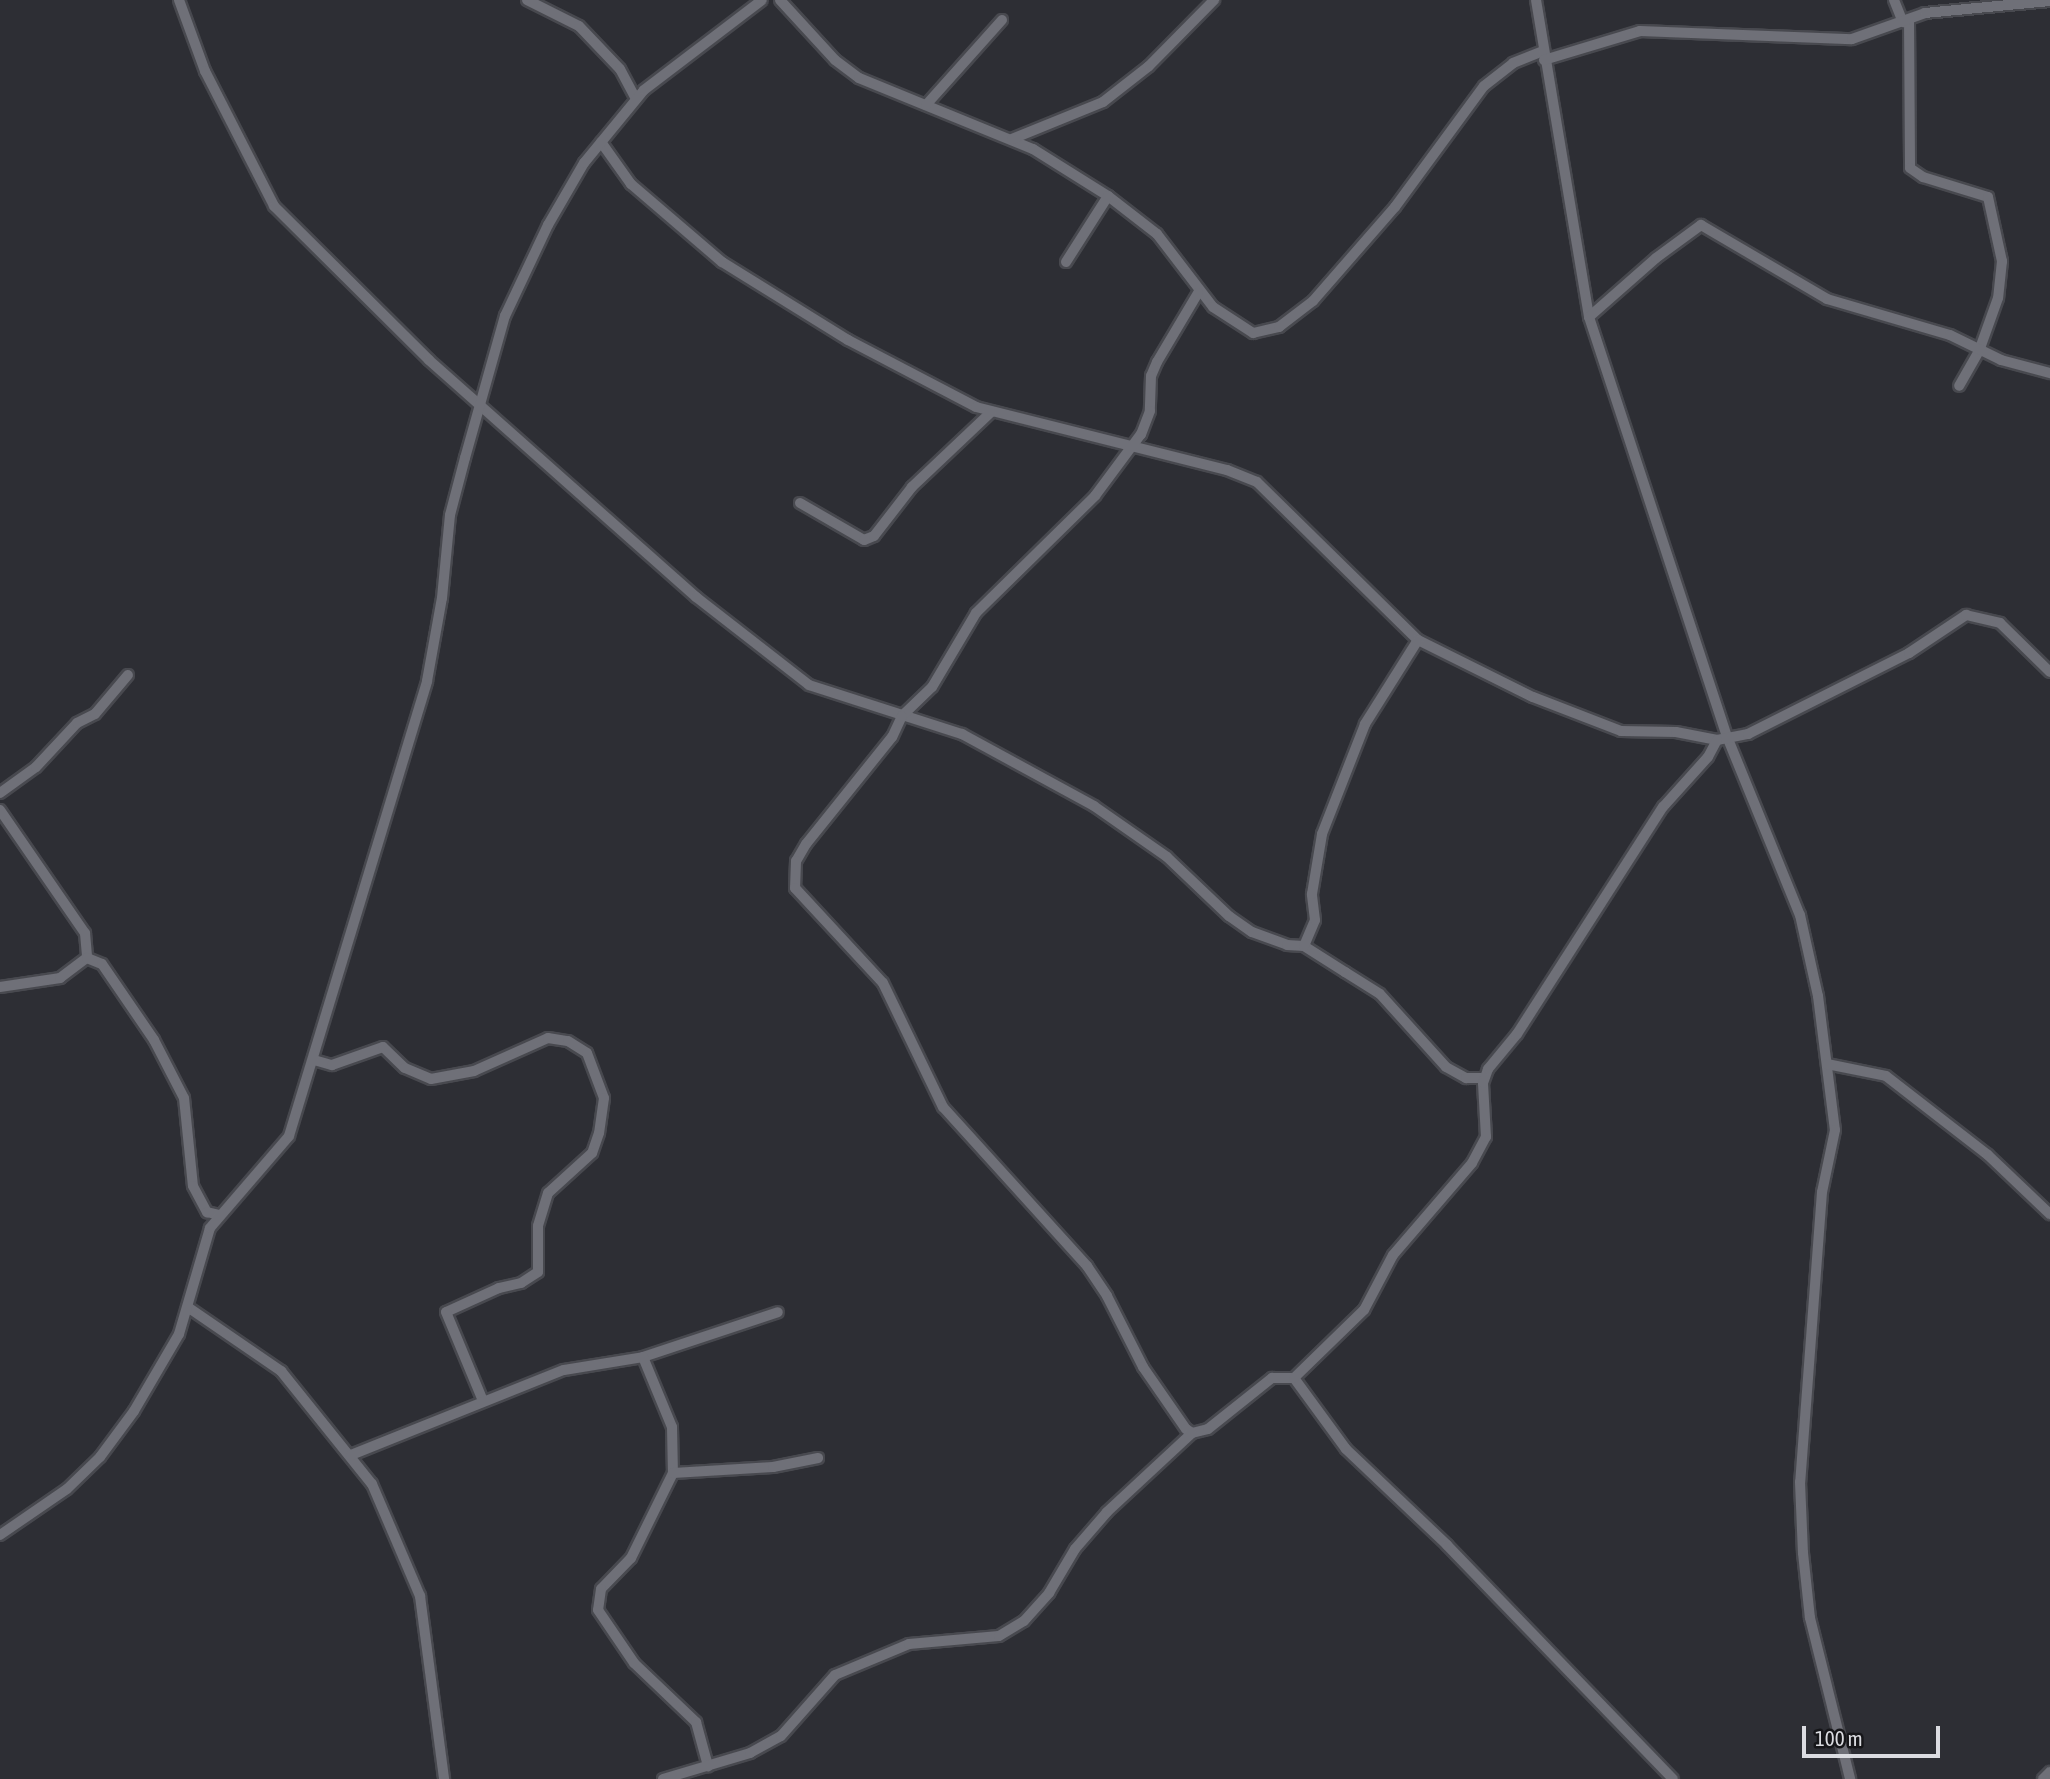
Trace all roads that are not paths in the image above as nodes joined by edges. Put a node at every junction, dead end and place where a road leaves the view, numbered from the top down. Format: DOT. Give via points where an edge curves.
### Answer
graph roads {
  1 [pos="178,0"];
  2 [pos="527,0"];
  3 [pos="762,0"];
  4 [pos="780,0"];
  5 [pos="1214,0"];
  6 [pos="1536,0"];
  7 [pos="1894,0"];
  8 [pos="2050,1"];
  9 [pos="1002,20"];
  10 [pos="1906,20"];
  11 [pos="1544,56"];
  12 [pos="636,99"];
  13 [pos="926,106"];
  14 [pos="1033,131"];
  15 [pos="1012,139"];
  16 [pos="601,142"];
  17 [pos="1033,149"];
  18 [pos="1108,196"];
  19 [pos="1066,262"];
  20 [pos="1198,293"];
  21 [pos="1589,317"];
  22 [pos="1979,351"];
  23 [pos="2050,373"];
  24 [pos="1959,386"];
  25 [pos="481,407"];
  26 [pos="991,412"];
  27 [pos="1132,445"];
  28 [pos="800,503"];
  29 [pos="1418,640"];
  30 [pos="2050,672"];
  31 [pos="128,675"];
  32 [pos="902,716"];
  33 [pos="1722,740"];
  34 [pos="0,793"];
  35 [pos="0,810"];
  36 [pos="1304,946"];
  37 [pos="87,958"];
  38 [pos="0,987"];
  39 [pos="314,1060"];
  40 [pos="1827,1064"];
  41 [pos="1483,1078"];
  42 [pos="2050,1214"];
  43 [pos="219,1215"];
  44 [pos="189,1308"];
  45 [pos="778,1312"];
  46 [pos="643,1357"];
  47 [pos="1298,1381"];
  48 [pos="482,1401"];
  49 [pos="1192,1433"];
  50 [pos="351,1455"];
  51 [pos="818,1458"];
  52 [pos="673,1473"];
  53 [pos="0,1535"];
  54 [pos="708,1766"];
  55 [pos="2050,1772"];
  56 [pos="444,1779"];
  57 [pos="663,1779"];
  58 [pos="1673,1779"];
  59 [pos="1850,1779"];
  60 [pos="2043,1779"];
  1 -- 25 [label="street" via="205,71 274,206"];
  2 -- 12 [label="street" via="579,26 620,69"];
  3 -- 12 [label="street"];
  4 -- 13 [label="street" via="859,78"];
  5 -- 14 [label="street" via="1111,97"];
  6 -- 11 [label="street"];
  7 -- 10 [label="street"];
  8 -- 10 [label="street" via="1958,7"];
  9 -- 13 [label="street"];
  10 -- 11 [label="street" via="1874,34 1834,39 1640,31"];
  10 -- 22 [label="street" via="1910,168 1923,177 1988,197 2000,248 1998,298"];
  11 -- 20 [label="street" via="1513,63 1484,86 1362,248 1295,318 1253,333"];
  11 -- 21 [label="street"];
  12 -- 16 [label="street"];
  13 -- 15 [label="street"];
  14 -- 15 [label="street"];
  14 -- 17 [label="street"];
  15 -- 17 [label="street"];
  16 -- 25 [label="street" via="548,225 505,316"];
  16 -- 26 [label="street" via="631,184 722,262 848,340"];
  17 -- 18 [label="street"];
  18 -- 19 [label="street"];
  18 -- 20 [label="street" via="1157,234"];
  20 -- 27 [label="street" via="1157,362 1151,376 1150,411"];
  21 -- 22 [label="street" via="1701,225 1710,226 1807,290 1950,335"];
  21 -- 33 [label="street"];
  22 -- 23 [label="street"];
  22 -- 24 [label="street"];
  25 -- 32 [label="street" via="696,597 809,684"];
  25 -- 39 [label="street" via="450,515 427,681"];
  26 -- 27 [label="street"];
  26 -- 28 [label="street" via="912,487 874,536 864,541"];
  27 -- 29 [label="street" via="1256,482"];
  27 -- 32 [label="street" via="1094,496 1020,564 976,613 932,687"];
  29 -- 33 [label="street" via="1534,697 1621,731 1676,732"];
  29 -- 36 [label="street" via="1365,724 1322,834 1312,894 1315,920"];
  30 -- 33 [label="street" via="2000,623 1966,615 1909,653 1791,716"];
  31 -- 34 [label="street" via="95,714 77,723 44,759"];
  32 -- 36 [label="street" via="962,734 1094,806 1167,856 1252,932 1287,946"];
  32 -- 49 [label="street" via="892,737 806,844 796,861 795,888 883,984 943,1107 1087,1266 1156,1388"];
  33 -- 40 [label="street" via="1800,915"];
  33 -- 41 [label="street" via="1663,807 1517,1034"];
  35 -- 37 [label="street" via="85,933"];
  36 -- 41 [label="street" via="1380,994 1446,1067 1466,1079"];
  37 -- 38 [label="street" via="60,978"];
  37 -- 43 [label="street" via="102,964 167,1061 189,1120 193,1186 207,1212"];
  39 -- 43 [label="street" via="289,1136"];
  39 -- 48 [label="street" via="332,1065 383,1047 405,1068 431,1079 474,1071 548,1038 568,1041 587,1053 604,1098 599,1133 592,1153 548,1193 538,1226 538,1272 446,1312"];
  40 -- 42 [label="street" via="1870,1069 1886,1076 1988,1154"];
  40 -- 59 [label="street" via="1835,1130 1822,1192 1801,1494 1810,1618"];
  41 -- 47 [label="street" via="1488,1122 1472,1163 1393,1255 1364,1310"];
  43 -- 44 [label="street" via="199,1263"];
  44 -- 50 [label="street" via="281,1371"];
  44 -- 53 [label="street" via="156,1376 100,1457 67,1489"];
  45 -- 46 [label="street"];
  46 -- 48 [label="street" via="575,1367"];
  46 -- 52 [label="street" via="672,1427"];
  47 -- 49 [label="street" via="1272,1378 1208,1429"];
  47 -- 58 [label="street" via="1366,1471 1447,1545"];
  48 -- 50 [label="street"];
  49 -- 54 [label="street" via="1107,1512 1024,1621 999,1636 909,1644 835,1675 781,1736 750,1753"];
  50 -- 56 [label="street" via="383,1504 420,1596"];
  51 -- 52 [label="street" via="774,1467"];
  52 -- 54 [label="street" via="631,1558 601,1589 598,1610 634,1663 696,1722"];
  54 -- 57 [label="street"];
  55 -- 60 [label="street"];
}
